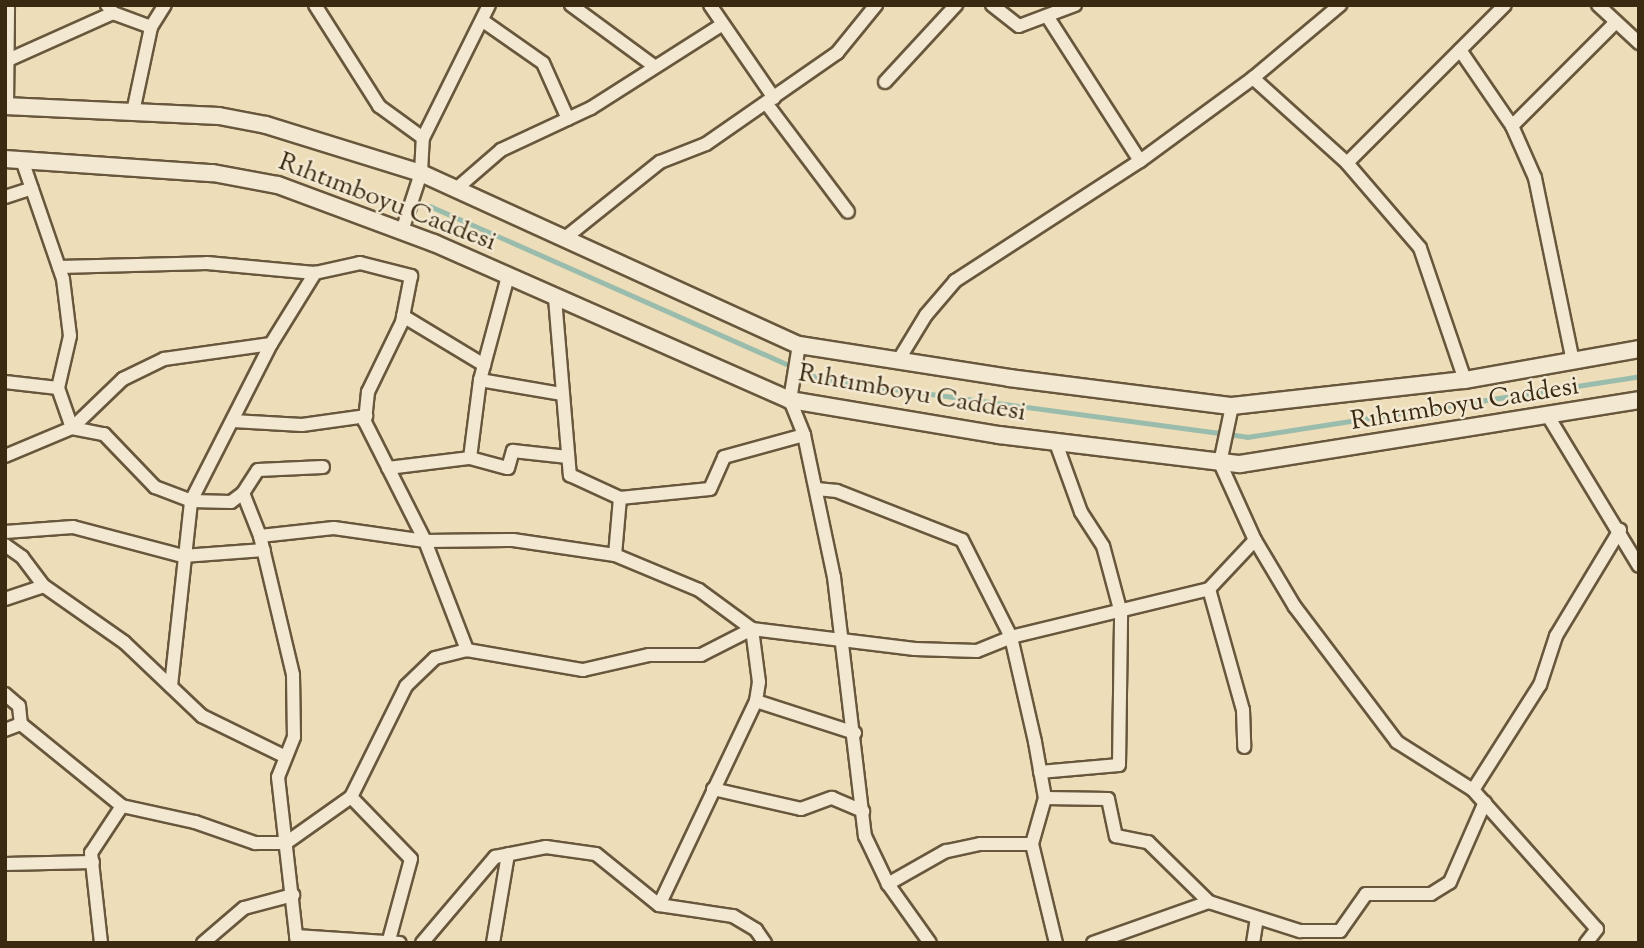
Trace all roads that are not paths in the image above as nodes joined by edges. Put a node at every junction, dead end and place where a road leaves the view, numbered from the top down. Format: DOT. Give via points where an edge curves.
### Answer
graph roads {
  1 [pos="8,5"];
  2 [pos="165,5"];
  3 [pos="315,5"];
  4 [pos="489,5"];
  5 [pos="571,5"];
  6 [pos="710,5"];
  7 [pos="876,5"];
  8 [pos="956,5"];
  9 [pos="992,5"];
  10 [pos="1075,5"];
  11 [pos="1340,5"];
  12 [pos="1505,5"];
  13 [pos="1598,5"];
  14 [pos="110,9"];
  15 [pos="1047,16"];
  16 [pos="483,21"];
  17 [pos="1616,22"];
  18 [pos="723,24"];
  19 [pos="151,27"];
  20 [pos="6,32"];
  21 [pos="1639,43"];
  22 [pos="1460,50"];
  23 [pos="8,61"];
  24 [pos="654,66"];
  25 [pos="1253,78"];
  26 [pos="885,82"];
  27 [pos="770,100"];
  28 [pos="6,106"];
  29 [pos="133,112"];
  30 [pos="568,119"];
  31 [pos="1512,126"];
  32 [pos="423,138"];
  33 [pos="5,159"];
  34 [pos="22,160"];
  35 [pos="1140,161"];
  36 [pos="1347,163"];
  37 [pos="421,173"];
  38 [pos="32,188"];
  39 [pos="456,189"];
  40 [pos="5,197"];
  41 [pos="848,212"];
  42 [pos="402,231"];
  43 [pos="565,239"];
  44 [pos="59,267"];
  45 [pos="315,273"];
  46 [pos="508,276"];
  47 [pos="555,298"];
  48 [pos="403,316"];
  49 [pos="271,344"];
  50 [pos="1639,349"];
  51 [pos="798,351"];
  52 [pos="898,361"];
  53 [pos="1573,361"];
  54 [pos="484,365"];
  55 [pos="480,380"];
  56 [pos="1465,380"];
  57 [pos="5,382"];
  58 [pos="58,388"];
  59 [pos="561,394"];
  60 [pos="790,400"];
  61 [pos="1639,400"];
  62 [pos="1231,413"];
  63 [pos="366,416"];
  64 [pos="1548,416"];
  65 [pos="233,421"];
  66 [pos="72,428"];
  67 [pos="804,435"];
  68 [pos="1056,443"];
  69 [pos="5,456"];
  70 [pos="470,457"];
  71 [pos="568,457"];
  72 [pos="1220,463"];
  73 [pos="323,467"];
  74 [pos="388,468"];
  75 [pos="817,489"];
  76 [pos="243,493"];
  77 [pos="620,498"];
  78 [pos="191,500"];
  79 [pos="1620,530"];
  80 [pos="5,532"];
  81 [pos="1255,540"];
  82 [pos="425,541"];
  83 [pos="262,543"];
  84 [pos="5,545"];
  85 [pos="615,555"];
  86 [pos="183,556"];
  87 [pos="1639,566"];
  88 [pos="44,586"];
  89 [pos="1209,589"];
  90 [pos="5,599"];
  91 [pos="1121,613"];
  92 [pos="752,629"];
  93 [pos="1011,637"];
  94 [pos="841,641"];
  95 [pos="467,650"];
  96 [pos="171,686"];
  97 [pos="5,694"];
  98 [pos="755,701"];
  99 [pos="21,723"];
  100 [pos="5,730"];
  101 [pos="855,733"];
  102 [pos="1244,747"];
  103 [pos="286,757"];
  104 [pos="1040,772"];
  105 [pos="713,789"];
  106 [pos="1474,790"];
  107 [pos="351,797"];
  108 [pos="1045,798"];
  109 [pos="1485,803"];
  110 [pos="122,806"];
  111 [pos="863,811"];
  112 [pos="286,842"];
  113 [pos="1032,844"];
  114 [pos="508,854"];
  115 [pos="93,862"];
  116 [pos="5,864"];
  117 [pos="888,884"];
  118 [pos="293,895"];
  119 [pos="1209,902"];
  120 [pos="659,905"];
  121 [pos="1257,919"];
  122 [pos="297,940"];
  123 [pos="394,941"];
  124 [pos="101,943"];
  125 [pos="203,943"];
  126 [pos="422,943"];
  127 [pos="493,943"];
  128 [pos="765,943"];
  129 [pos="930,943"];
  130 [pos="1056,943"];
  131 [pos="1093,943"];
  132 [pos="1253,943"];
  133 [pos="1586,943"];
  1 -- 20 [label="street"];
  2 -- 19 [label="street"];
  3 -- 32 [label="street" via="379,106"];
  4 -- 16 [label="street"];
  5 -- 24 [label="street"];
  6 -- 18 [label="street"];
  7 -- 27 [label="street" via="837,53"];
  8 -- 26 [label="street"];
  9 -- 15 [label="street" via="1019,26"];
  10 -- 15 [label="street"];
  11 -- 25 [label="street"];
  12 -- 22 [label="street"];
  13 -- 17 [label="street"];
  14 -- 19 [label="street"];
  14 -- 23 [label="street"];
  15 -- 35 [label="street"];
  16 -- 30 [label="street" via="543,63"];
  16 -- 32 [label="street"];
  17 -- 21 [label="street"];
  17 -- 31 [label="street"];
  18 -- 24 [label="street"];
  18 -- 27 [label="street"];
  19 -- 29 [label="street"];
  20 -- 23 [label="street"];
  22 -- 31 [label="street"];
  22 -- 36 [label="street"];
  23 -- 28 [label="street"];
  24 -- 30 [label="street"];
  25 -- 35 [label="street"];
  25 -- 36 [label="street"];
  27 -- 41 [label="street"];
  27 -- 43 [label="street" via="706,144 660,163"];
  28 -- 29 [label="street"];
  29 -- 37 [label="street" via="219,116 266,125"];
  30 -- 39 [label="street" via="501,150"];
  31 -- 53 [label="street" via="1535,178"];
  32 -- 37 [label="street"];
  33 -- 34 [label="street, Rıhtımboyu Caddesi"];
  34 -- 38 [label="street"];
  34 -- 42 [label="street, Rıhtımboyu Caddesi" via="248,177"];
  35 -- 52 [label="street" via="956,281 926,315"];
  36 -- 56 [label="street" via="1420,248"];
  37 -- 39 [label="street"];
  37 -- 42 [label="street"];
  38 -- 40 [label="street"];
  38 -- 44 [label="street"];
  39 -- 43 [label="street"];
  42 -- 46 [label="street, Rıhtımboyu Caddesi"];
  43 -- 51 [label="street"];
  44 -- 45 [label="street" via="207,263"];
  44 -- 58 [label="street" via="70,336"];
  45 -- 48 [label="street" via="360,263 411,276"];
  45 -- 49 [label="street"];
  46 -- 47 [label="street, Rıhtımboyu Caddesi"];
  46 -- 54 [label="street"];
  47 -- 59 [label="street"];
  47 -- 60 [label="street, Rıhtımboyu Caddesi"];
  48 -- 54 [label="street"];
  48 -- 63 [label="street" via="368,392"];
  49 -- 65 [label="street"];
  49 -- 66 [label="street" via="164,359 123,379"];
  50 -- 53 [label="street"];
  51 -- 52 [label="street"];
  51 -- 60 [label="street"];
  52 -- 62 [label="street"];
  53 -- 56 [label="street"];
  54 -- 55 [label="street"];
  55 -- 59 [label="street"];
  55 -- 70 [label="street"];
  56 -- 62 [label="street"];
  57 -- 58 [label="street"];
  58 -- 66 [label="street"];
  59 -- 71 [label="street"];
  60 -- 67 [label="street"];
  60 -- 68 [label="street, Rıhtımboyu Caddesi"];
  61 -- 64 [label="street, Rıhtımboyu Caddesi"];
  62 -- 72 [label="street"];
  63 -- 65 [label="street" via="302,425"];
  63 -- 74 [label="street"];
  64 -- 72 [label="street, Rıhtımboyu Caddesi" via="1269,462"];
  64 -- 79 [label="street"];
  65 -- 78 [label="street"];
  66 -- 69 [label="street"];
  66 -- 78 [label="street" via="104,434 155,487"];
  67 -- 75 [label="street"];
  67 -- 77 [label="street" via="724,457 710,489"];
  68 -- 72 [label="street, Rıhtımboyu Caddesi"];
  68 -- 91 [label="street" via="1081,512 1103,546"];
  70 -- 71 [label="street" via="509,468 513,451"];
  70 -- 74 [label="street"];
  71 -- 77 [label="street" via="570,475"];
  72 -- 81 [label="street"];
  73 -- 76 [label="street" via="258,470"];
  74 -- 82 [label="street"];
  75 -- 93 [label="street" via="837,491 962,540"];
  75 -- 94 [label="street"];
  76 -- 78 [label="street" via="231,502"];
  76 -- 83 [label="street"];
  77 -- 85 [label="street"];
  78 -- 86 [label="street"];
  79 -- 87 [label="street"];
  79 -- 106 [label="street" via="1556,636 1541,685"];
  80 -- 86 [label="street" via="73,527"];
  81 -- 89 [label="street"];
  81 -- 106 [label="street" via="1295,607 1397,742"];
  82 -- 83 [label="street" via="334,528"];
  82 -- 85 [label="street" via="513,540"];
  82 -- 95 [label="street"];
  83 -- 86 [label="street"];
  83 -- 103 [label="street" via="293,675 294,737"];
  84 -- 88 [label="street" via="22,557"];
  85 -- 92 [label="street" via="699,590"];
  86 -- 96 [label="street"];
  88 -- 90 [label="street"];
  88 -- 96 [label="street" via="124,642"];
  89 -- 91 [label="street"];
  89 -- 102 [label="street" via="1243,710"];
  91 -- 93 [label="street"];
  91 -- 104 [label="street" via="1119,765"];
  92 -- 94 [label="street"];
  92 -- 95 [label="street" via="701,654 649,654 583,670"];
  92 -- 98 [label="street" via="759,682"];
  93 -- 94 [label="street" via="977,651"];
  93 -- 104 [label="street"];
  94 -- 101 [label="street"];
  95 -- 107 [label="street" via="435,658 406,686"];
  96 -- 103 [label="street" via="202,716"];
  97 -- 99 [label="street" via="19,706"];
  98 -- 101 [label="street"];
  98 -- 105 [label="street"];
  99 -- 100 [label="street"];
  99 -- 110 [label="street"];
  101 -- 111 [label="street"];
  103 -- 112 [label="street" via="278,777"];
  104 -- 108 [label="street"];
  105 -- 111 [label="street" via="801,809 832,798"];
  105 -- 120 [label="street"];
  106 -- 109 [label="street"];
  107 -- 112 [label="street"];
  107 -- 123 [label="street" via="411,859"];
  108 -- 113 [label="street"];
  108 -- 119 [label="street" via="1108,799 1116,836 1148,842"];
  109 -- 121 [label="street" via="1450,882 1431,894 1366,894 1340,931 1300,931"];
  109 -- 133 [label="street" via="1597,929"];
  110 -- 112 [label="street" via="195,822 255,843"];
  110 -- 115 [label="street" via="102,830 91,853"];
  111 -- 117 [label="street" via="865,836"];
  112 -- 118 [label="street"];
  113 -- 117 [label="street" via="980,844 946,851"];
  113 -- 130 [label="street"];
  114 -- 120 [label="street" via="546,846 596,853"];
  114 -- 126 [label="street" via="495,857"];
  114 -- 127 [label="street"];
  115 -- 116 [label="street"];
  115 -- 124 [label="street"];
  117 -- 129 [label="street"];
  118 -- 122 [label="street"];
  118 -- 125 [label="street" via="244,908"];
  119 -- 121 [label="street"];
  119 -- 131 [label="street"];
  120 -- 128 [label="street" via="733,916 756,930"];
  121 -- 132 [label="street"];
  122 -- 123 [label="street"];
}
